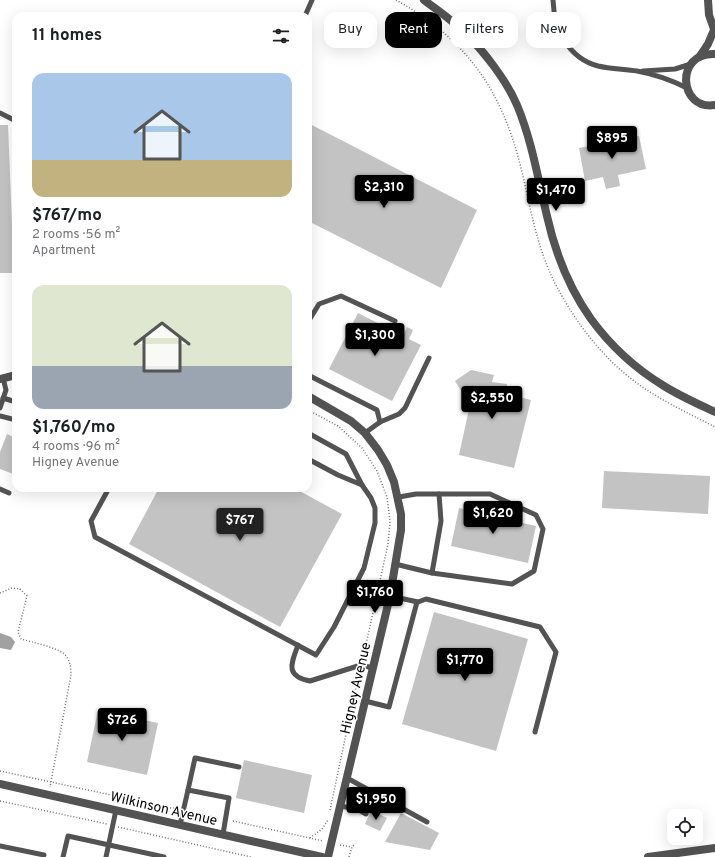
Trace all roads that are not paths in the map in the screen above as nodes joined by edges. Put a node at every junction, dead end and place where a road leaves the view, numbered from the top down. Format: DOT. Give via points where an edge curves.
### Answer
graph roads {
  1 [pos="424,0"];
  2 [pos="553,0"];
  3 [pos="708,0"];
  4 [pos="312,1"];
  5 [pos="307,12"];
  6 [pos="714,31"];
  7 [pos="715,54"];
  8 [pos="700,56"];
  9 [pos="691,64"];
  10 [pos="638,71"];
  11 [pos="687,88"];
  12 [pos="715,105"];
  13 [pos="0,113"];
  14 [pos="12,119"];
  15 [pos="312,315"];
  16 [pos="395,321"];
  17 [pos="429,358"];
  18 [pos="12,375"];
  19 [pos="312,377"];
  20 [pos="2,378"];
  21 [pos="3,398"];
  22 [pos="312,398"];
  23 [pos="12,401"];
  24 [pos="0,408"];
  25 [pos="715,412"];
  26 [pos="0,416"];
  27 [pos="12,419"];
  28 [pos="380,422"];
  29 [pos="365,433"];
  30 [pos="312,435"];
  31 [pos="312,461"];
  32 [pos="362,485"];
  33 [pos="0,489"];
  34 [pos="8,492"];
  35 [pos="107,492"];
  36 [pos="439,494"];
  37 [pos="399,497"];
  38 [pos="395,564"];
  39 [pos="432,572"];
  40 [pos="390,596"];
  41 [pos="417,602"];
  42 [pos="298,645"];
  43 [pos="373,668"];
  44 [pos="365,701"];
  45 [pos="536,732"];
  46 [pos="239,766"];
  47 [pos="347,778"];
  48 [pos="0,784"];
  49 [pos="188,790"];
  50 [pos="340,806"];
  51 [pos="116,810"];
  52 [pos="366,814"];
  53 [pos="427,822"];
  54 [pos="180,825"];
  55 [pos="222,834"];
  56 [pos="109,845"];
  57 [pos="0,846"];
  58 [pos="715,848"];
  59 [pos="44,855"];
  60 [pos="64,857"];
  61 [pos="106,857"];
  62 [pos="164,857"];
  63 [pos="322,857"];
  64 [pos="328,857"];
  65 [pos="648,857"];
  1 -- 25 [label="street" via="464,31 484,54 517,105 560,260 591,319 627,359 641,370 664,386"];
  2 -- 10 [label="lane" via="557,26 562,38 574,52 598,66"];
  3 -- 6 [label="street"];
  4 -- 5 [label="lane"];
  6 -- 8 [label="street"];
  7 -- 8 [label="street"];
  8 -- 9 [label="street"];
  9 -- 10 [label="lane" via="675,69"];
  9 -- 11 [label="street" via="687,71"];
  10 -- 11 [label="lane" via="673,81"];
  11 -- 12 [label="street" via="697,101"];
  13 -- 14 [label="lane"];
  15 -- 16 [label="lane" via="319,304 341,296"];
  17 -- 28 [label="lane" via="405,408 399,414"];
  18 -- 20 [label="street"];
  19 -- 28 [label="lane" via="377,410"];
  20 -- 21 [label="lane" via="6,390"];
  21 -- 23 [label="lane"];
  21 -- 24 [label="lane"];
  22 -- 29 [label="street, Higney Avenue" via="351,421"];
  26 -- 27 [label="lane"];
  28 -- 29 [label="lane"];
  29 -- 37 [label="street, Higney Avenue" via="387,465"];
  30 -- 32 [label="lane" via="346,454"];
  31 -- 32 [label="lane" via="338,476"];
  32 -- 42 [label="lane" via="375,508 375,523 364,568 334,627 316,655"];
  33 -- 34 [label="lane"];
  35 -- 42 [label="lane" via="91,521 95,537"];
  36 -- 37 [label="lane"];
  36 -- 39 [label="lane" via="441,521"];
  36 -- 39 [label="lane" via="490,494 536,515 543,529 534,571 512,584"];
  37 -- 38 [label="street, Higney Avenue" via="401,530"];
  38 -- 39 [label="lane"];
  38 -- 40 [label="street, Higney Avenue"];
  40 -- 41 [label="lane"];
  40 -- 43 [label="street, Higney Avenue"];
  41 -- 44 [label="lane" via="390,707"];
  41 -- 45 [label="lane" via="426,599 540,627 556,652"];
  42 -- 43 [label="lane" via="291,663 295,675 302,680 310,681 361,665"];
  43 -- 44 [label="street, Higney Avenue"];
  44 -- 47 [label="street, Higney Avenue"];
  46 -- 49 [label="lane" via="195,758"];
  47 -- 50 [label="street, Higney Avenue"];
  47 -- 53 [label="lane"];
  48 -- 51 [label="street, Wilkinson Avenue"];
  49 -- 54 [label="lane"];
  49 -- 55 [label="lane" via="229,798"];
  50 -- 52 [label="lane" via="357,809"];
  50 -- 64 [label="street, Higney Avenue"];
  51 -- 54 [label="street, Wilkinson Avenue"];
  51 -- 56 [label="lane"];
  54 -- 55 [label="street, Wilkinson Avenue"];
  55 -- 63 [label="street, Wilkinson Avenue"];
  56 -- 60 [label="lane" via="68,836"];
  56 -- 61 [label="lane"];
  56 -- 62 [label="lane"];
  57 -- 59 [label="lane"];
  58 -- 65 [label="street"];
}
